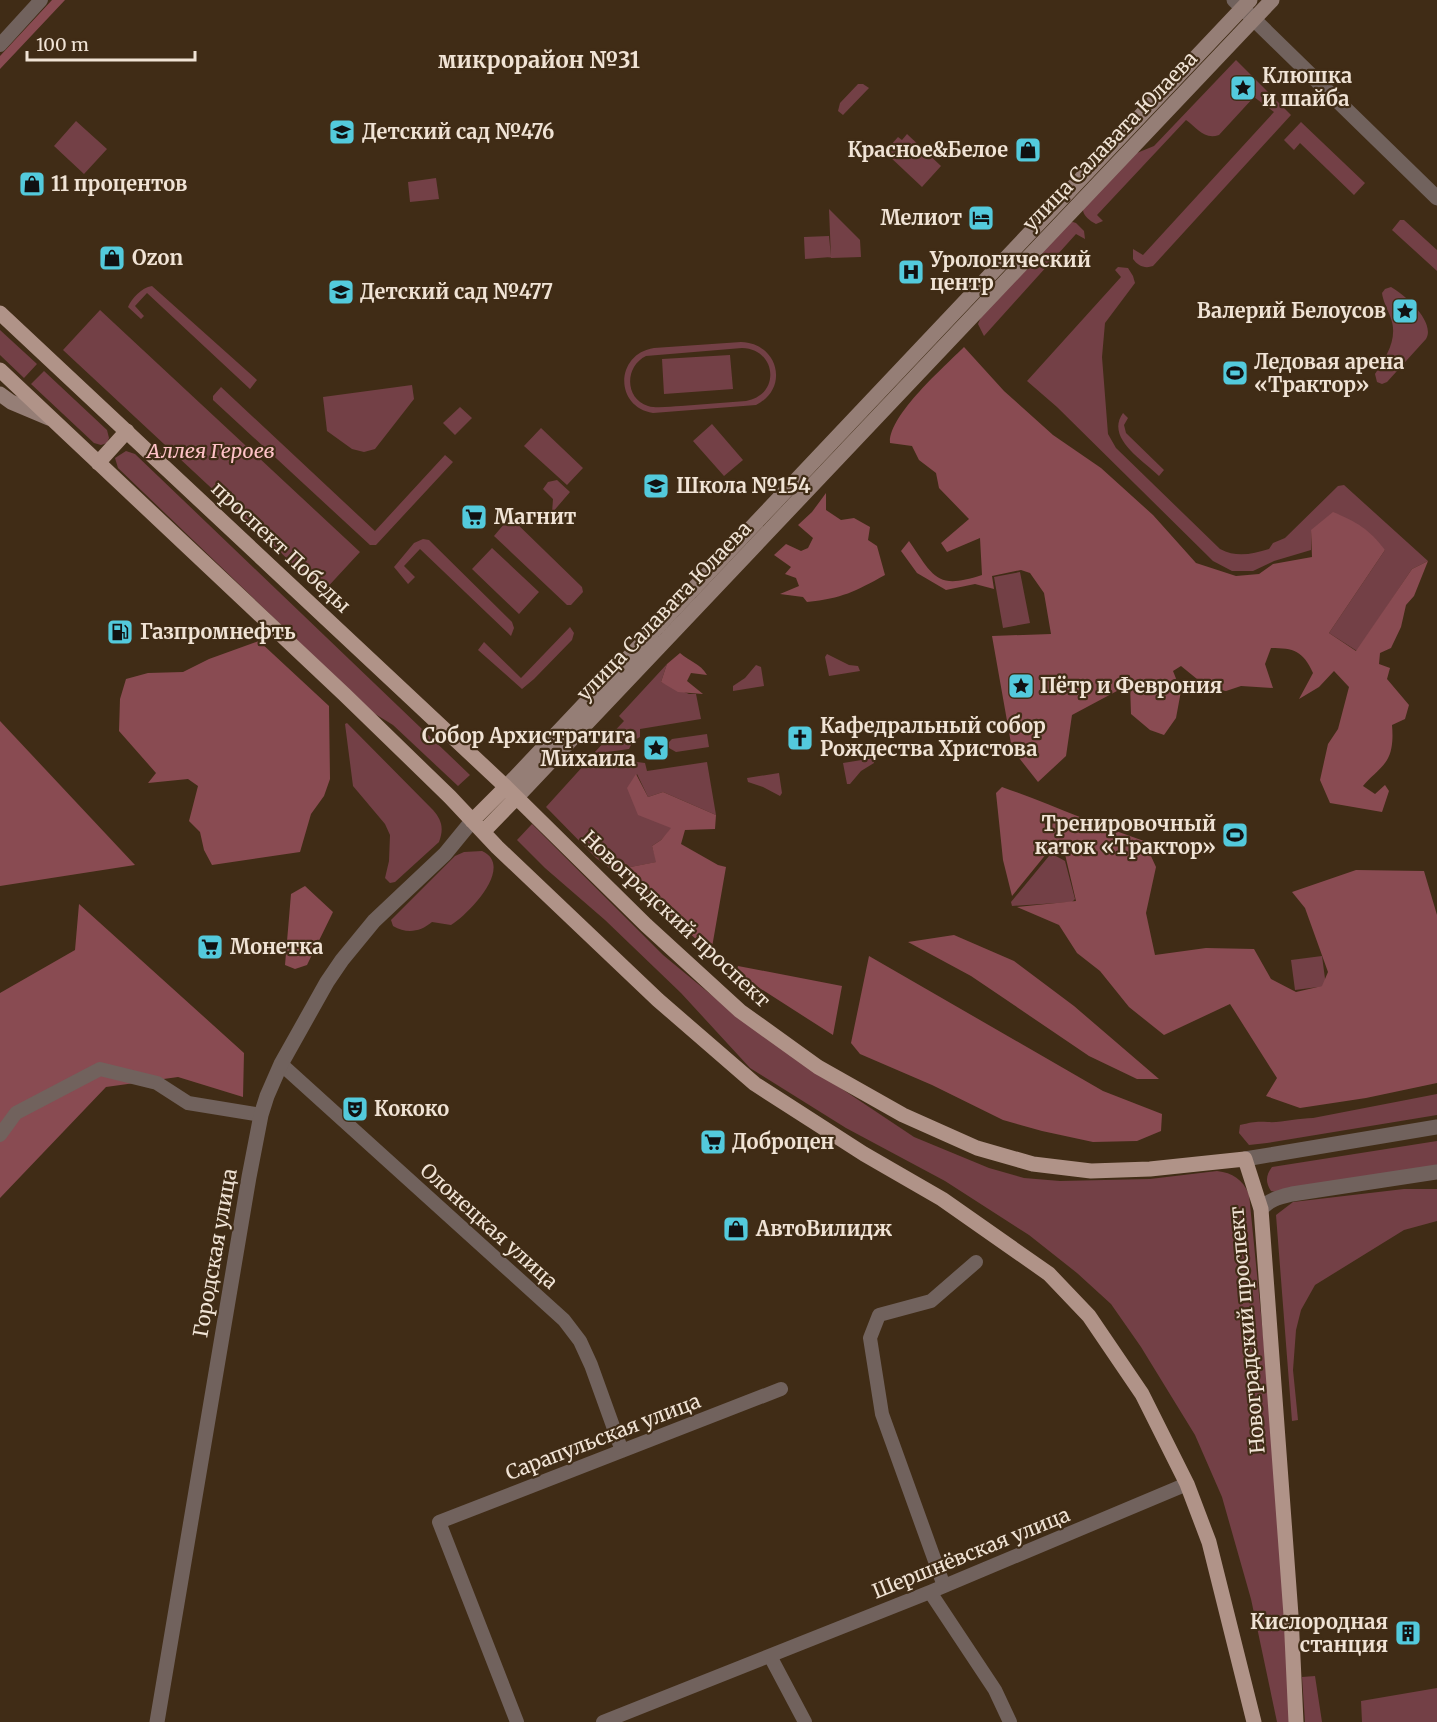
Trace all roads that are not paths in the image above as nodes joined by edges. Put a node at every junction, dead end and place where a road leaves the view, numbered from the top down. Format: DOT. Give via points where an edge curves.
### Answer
graph roads {
  1 [pos="41,0"];
  2 [pos="1272,0"];
  3 [pos="1242,3"];
  4 [pos="1254,21"];
  5 [pos="0,45"];
  6 [pos="1437,198"];
  7 [pos="0,313"];
  8 [pos="0,370"];
  9 [pos="0,394"];
  10 [pos="49,418"];
  11 [pos="127,431"];
  12 [pos="98,463"];
  13 [pos="511,793"];
  14 [pos="491,802"];
  15 [pos="478,827"];
  16 [pos="281,1064"];
  17 [pos="261,1115"];
  18 [pos="1437,1127"];
  19 [pos="0,1134"];
  20 [pos="1245,1159"];
  21 [pos="1437,1172"];
  22 [pos="1261,1209"];
  23 [pos="976,1262"];
  24 [pos="781,1389"];
  25 [pos="622,1451"];
  26 [pos="1187,1484"];
  27 [pos="944,1587"];
  28 [pos="930,1592"];
  29 [pos="770,1656"];
  30 [pos="629,1718"];
  31 [pos="157,1722"];
  32 [pos="516,1722"];
  33 [pos="603,1722"];
  34 [pos="805,1722"];
  35 [pos="1010,1722"];
  36 [pos="1254,1722"];
  37 [pos="1296,1722"];
  1 -- 5 [label="street"];
  2 -- 4 [label="main road, улица Салавата Юлаева"];
  3 -- 4 [label="street"];
  3 -- 13 [label="main road, улица Салавата Юлаева"];
  4 -- 6 [label="street"];
  4 -- 13 [label="main road, улица Салавата Юлаева"];
  7 -- 11 [label="main road, проспект Победы"];
  8 -- 10 [label="main road"];
  9 -- 10 [label="main road"];
  10 -- 12 [label="main road"];
  11 -- 12 [label="main road"];
  11 -- 13 [label="main road, проспект Победы"];
  12 -- 15 [label="main road" via="345,695"];
  13 -- 14 [label="main road, улица Салавата Юлаева"];
  13 -- 15 [label="main road, улица Салавата Юлаева"];
  13 -- 20 [label="main road, Новоградский проспект" via="646,926 740,1011 818,1067 903,1115 977,1148 1033,1164 1091,1171"];
  14 -- 15 [label="main road, Городская улица"];
  15 -- 16 [label="street, Городская улица" via="374,921 342,960"];
  15 -- 26 [label="main road" via="658,1000 755,1084 942,1199 1048,1274 1089,1316 1142,1394"];
  16 -- 17 [label="street, Городская улица"];
  16 -- 25 [label="street, Олонецкая улица" via="564,1320 591,1365"];
  17 -- 19 [label="street" via="188,1103 157,1083 99,1069 16,1113"];
  17 -- 31 [label="street, Городская улица"];
  18 -- 20 [label="street"];
  20 -- 22 [label="main road, Новоградский проспект"];
  21 -- 22 [label="street" via="1284,1196"];
  22 -- 37 [label="main road, Новоградский проспект"];
  23 -- 27 [label="street" via="931,1300 879,1315 870,1338 882,1414"];
  24 -- 25 [label="street, Сарапульская улица"];
  25 -- 32 [label="street, Сарапульская улица" via="439,1522"];
  26 -- 27 [label="street, Шершнёвская улица"];
  26 -- 36 [label="main road" via="1209,1542"];
  27 -- 28 [label="street, Шершнёвская улица"];
  28 -- 29 [label="street, Шершнёвская улица"];
  28 -- 35 [label="street" via="995,1690"];
  29 -- 30 [label="street, Шершнёвская улица"];
  29 -- 34 [label="street"];
  30 -- 33 [label="street, Шершнёвская улица"];
}
